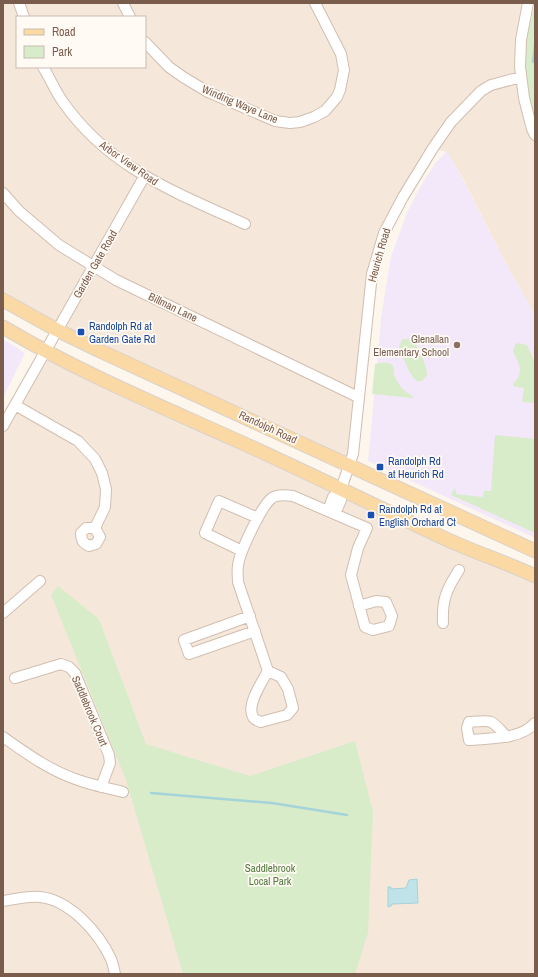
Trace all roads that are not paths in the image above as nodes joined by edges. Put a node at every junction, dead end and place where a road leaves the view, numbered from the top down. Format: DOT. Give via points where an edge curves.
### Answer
graph roads {
  1 [pos="19,3"];
  2 [pos="123,3"];
  3 [pos="315,3"];
  4 [pos="528,3"];
  5 [pos="24,16"];
  6 [pos="130,16"];
  7 [pos="146,43"];
  8 [pos="45,68"];
  9 [pos="520,77"];
  10 [pos="535,135"];
  11 [pos="144,177"];
  12 [pos="3,193"];
  13 [pos="245,224"];
  14 [pos="94,267"];
  15 [pos="3,300"];
  16 [pos="3,327"];
  17 [pos="57,330"];
  18 [pos="45,351"];
  19 [pos="358,397"];
  20 [pos="15,405"];
  21 [pos="3,426"];
  22 [pos="349,465"];
  23 [pos="341,489"];
  24 [pos="331,512"];
  25 [pos="258,518"];
  26 [pos="95,528"];
  27 [pos="242,551"];
  28 [pos="535,551"];
  29 [pos="459,570"];
  30 [pos="535,576"];
  31 [pos="40,582"];
  32 [pos="359,606"];
  33 [pos="3,614"];
  34 [pos="250,616"];
  35 [pos="443,623"];
  36 [pos="254,631"];
  37 [pos="268,671"];
  38 [pos="15,678"];
  39 [pos="535,723"];
  40 [pos="3,737"];
  41 [pos="507,737"];
  42 [pos="101,786"];
  43 [pos="123,792"];
  44 [pos="3,901"];
  45 [pos="115,974"];
  1 -- 5 [label="street"];
  2 -- 6 [label="street"];
  3 -- 7 [label="street, Winding Waye Lane" via="341,54 344,70 340,90 326,111 300,122 275,122 208,92 169,66"];
  4 -- 9 [label="street" via="521,40"];
  8 -- 11 [label="street, Arbor View Road" via="62,101 80,123 107,150"];
  9 -- 10 [label="street"];
  9 -- 19 [label="street, Heurich Road" via="491,85 481,91 451,122 403,196 384,233 372,274"];
  11 -- 13 [label="street, Arbor View Road"];
  11 -- 14 [label="street, Garden Gate Road"];
  12 -- 14 [label="street, Billman Lane" via="19,211 59,245"];
  14 -- 17 [label="street, Garden Gate Road"];
  14 -- 19 [label="street, Billman Lane"];
  15 -- 17 [label="main road, Randolph Road"];
  16 -- 18 [label="main road"];
  17 -- 18 [label="street, Garden Gate Road"];
  17 -- 22 [label="main road, Randolph Road"];
  18 -- 20 [label="street, Garden Gate Road"];
  18 -- 23 [label="main road"];
  19 -- 22 [label="street, Heurich Road" via="353,454"];
  20 -- 21 [label="street, Garden Gate Road"];
  20 -- 26 [label="street" via="78,441 96,459 106,489 105,507"];
  22 -- 23 [label="street, Heurich Road"];
  22 -- 28 [label="main road, Randolph Road"];
  23 -- 24 [label="street, Heurich Road" via="333,497"];
  23 -- 30 [label="main road" via="450,541"];
  24 -- 25 [label="street" via="285,495 273,496"];
  24 -- 32 [label="street" via="367,528 358,548 351,575"];
  25 -- 27 [label="street"];
  25 -- 27 [label="street" via="219,500 205,533"];
  27 -- 34 [label="street" via="238,566 238,582"];
  29 -- 35 [label="street" via="448,587 442,608"];
  31 -- 33 [label="street"];
  34 -- 36 [label="street"];
  34 -- 36 [label="street" via="184,640 189,654"];
  36 -- 37 [label="street"];
  37 -- 37 [label="street" via="281,677 288,689 293,708 287,715 261,722 253,718 250,710"];
  38 -- 42 [label="street, Saddlebrook Court" via="61,664 75,673 109,755 110,763"];
  39 -- 41 [label="street" via="520,733"];
  40 -- 42 [label="street" via="53,769 80,781"];
  42 -- 43 [label="street"];
  44 -- 45 [label="street" via="40,897 72,910 92,929 111,960"];
}
